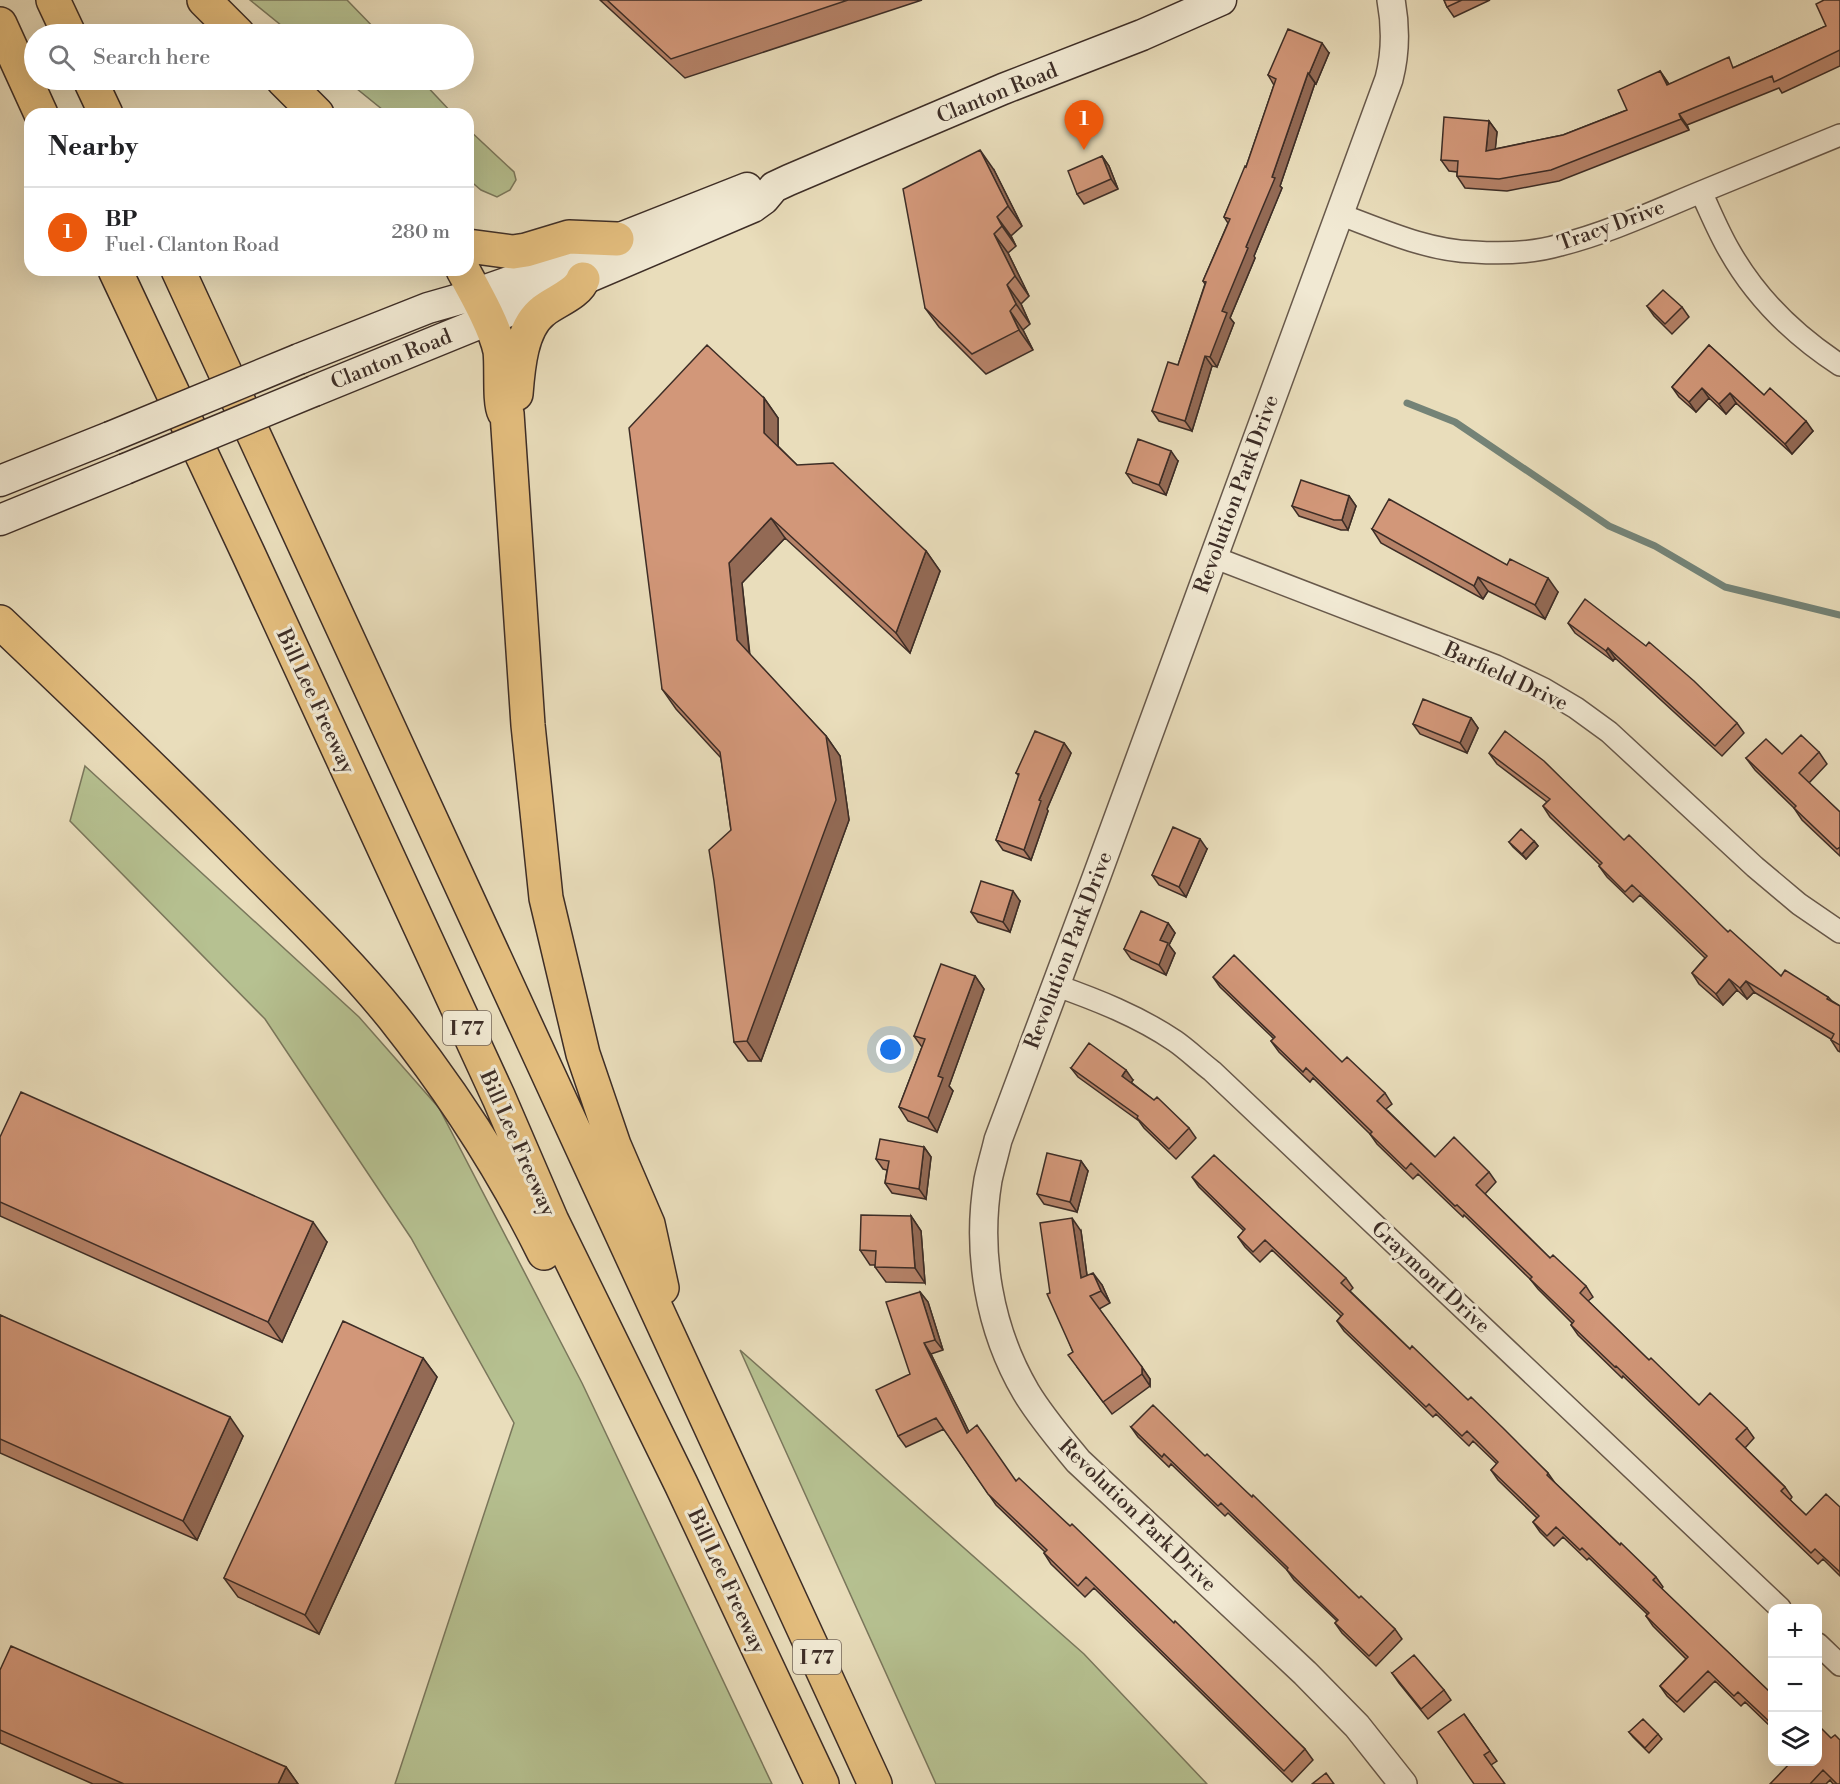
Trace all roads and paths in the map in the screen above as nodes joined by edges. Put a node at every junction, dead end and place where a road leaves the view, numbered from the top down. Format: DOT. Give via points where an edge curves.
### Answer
graph roads {
  1 [pos="53,0"];
  2 [pos="204,0"];
  3 [pos="1221,0"];
  4 [pos="1390,0"];
  5 [pos="0,24"];
  6 [pos="64,24"];
  7 [pos="228,24"];
  8 [pos="24,77"];
  9 [pos="30,90"];
  10 [pos="95,90"];
  11 [pos="293,90"];
  12 [pos="38,108"];
  13 [pos="103,108"];
  14 [pos="311,108"];
  15 [pos="1840,135"];
  16 [pos="774,187"];
  17 [pos="1701,192"];
  18 [pos="1339,214"];
  19 [pos="617,239"];
  20 [pos="474,247"];
  21 [pos="118,276"];
  22 [pos="181,276"];
  23 [pos="583,279"];
  24 [pos="475,295"];
  25 [pos="1840,365"];
  26 [pos="507,413"];
  27 [pos="0,481"];
  28 [pos="0,520"];
  29 [pos="1214,557"];
  30 [pos="0,622"];
  31 [pos="1840,932"];
  32 [pos="1055,985"];
  33 [pos="675,1348"];
  34 [pos="681,1484"];
  35 [pos="1776,1604"];
  36 [pos="1822,1648"];
  37 [pos="1840,1665"];
  38 [pos="822,1784"];
  39 [pos="875,1784"];
  40 [pos="1403,1784"];
  1 -- 6 [label="highway"];
  2 -- 7 [label="highway"];
  3 -- 16 [label="main road, Clanton Road"];
  4 -- 18 [label="street, Revolution Park Drive" via="1396,36 1393,65"];
  5 -- 8 [label="highway"];
  9 -- 12 [label="highway"];
  10 -- 13 [label="highway"];
  11 -- 14 [label="highway"];
  15 -- 17 [label="street, Tracy Drive"];
  16 -- 19 [label="main road, Clanton Road" via="759,185 745,189"];
  16 -- 23 [label="main road, Clanton Road" via="753,207"];
  17 -- 18 [label="street, Tracy Drive" via="1578,240 1516,252 1452,250"];
  17 -- 25 [label="street" via="1729,250 1751,284 1780,318"];
  18 -- 29 [label="street, Revolution Park Drive"];
  19 -- 20 [label="highway" via="569,237 513,252"];
  19 -- 24 [label="main road, Clanton Road"];
  21 -- 34 [label="highway, Bill Lee Freeway / I 77" via="490,1076 552,1221"];
  22 -- 33 [label="highway, I 77"];
  23 -- 24 [label="main road, Clanton Road"];
  23 -- 26 [label="highway" via="581,285 540,314 531,326 521,354 515,406"];
  24 -- 26 [label="highway" via="500,350 501,405"];
  24 -- 27 [label="main road, Clanton Road, bridge" via="428,308"];
  24 -- 28 [label="main road, Clanton Road, bridge" via="314,391"];
  26 -- 33 [label="highway" via="528,725 546,898 583,1054 614,1145 648,1224"];
  29 -- 31 [label="street, Barfield Drive" via="1544,688 1609,732 1755,867"];
  29 -- 32 [label="street, Revolution Park Drive"];
  30 -- 34 [label="highway" via="302,915 392,1016 482,1142 571,1305"];
  32 -- 35 [label="street, Graymont Drive" via="1135,1017 1175,1041 1212,1071"];
  32 -- 40 [label="street, Revolution Park Drive" via="998,1140 986,1200 984,1245 988,1289 999,1332 1016,1374 1050,1427 1078,1461 1305,1673 1357,1726"];
  33 -- 39 [label="highway, I 77"];
  34 -- 38 [label="highway, Bill Lee Freeway / I 77"];
  36 -- 37 [label="street"];
}
